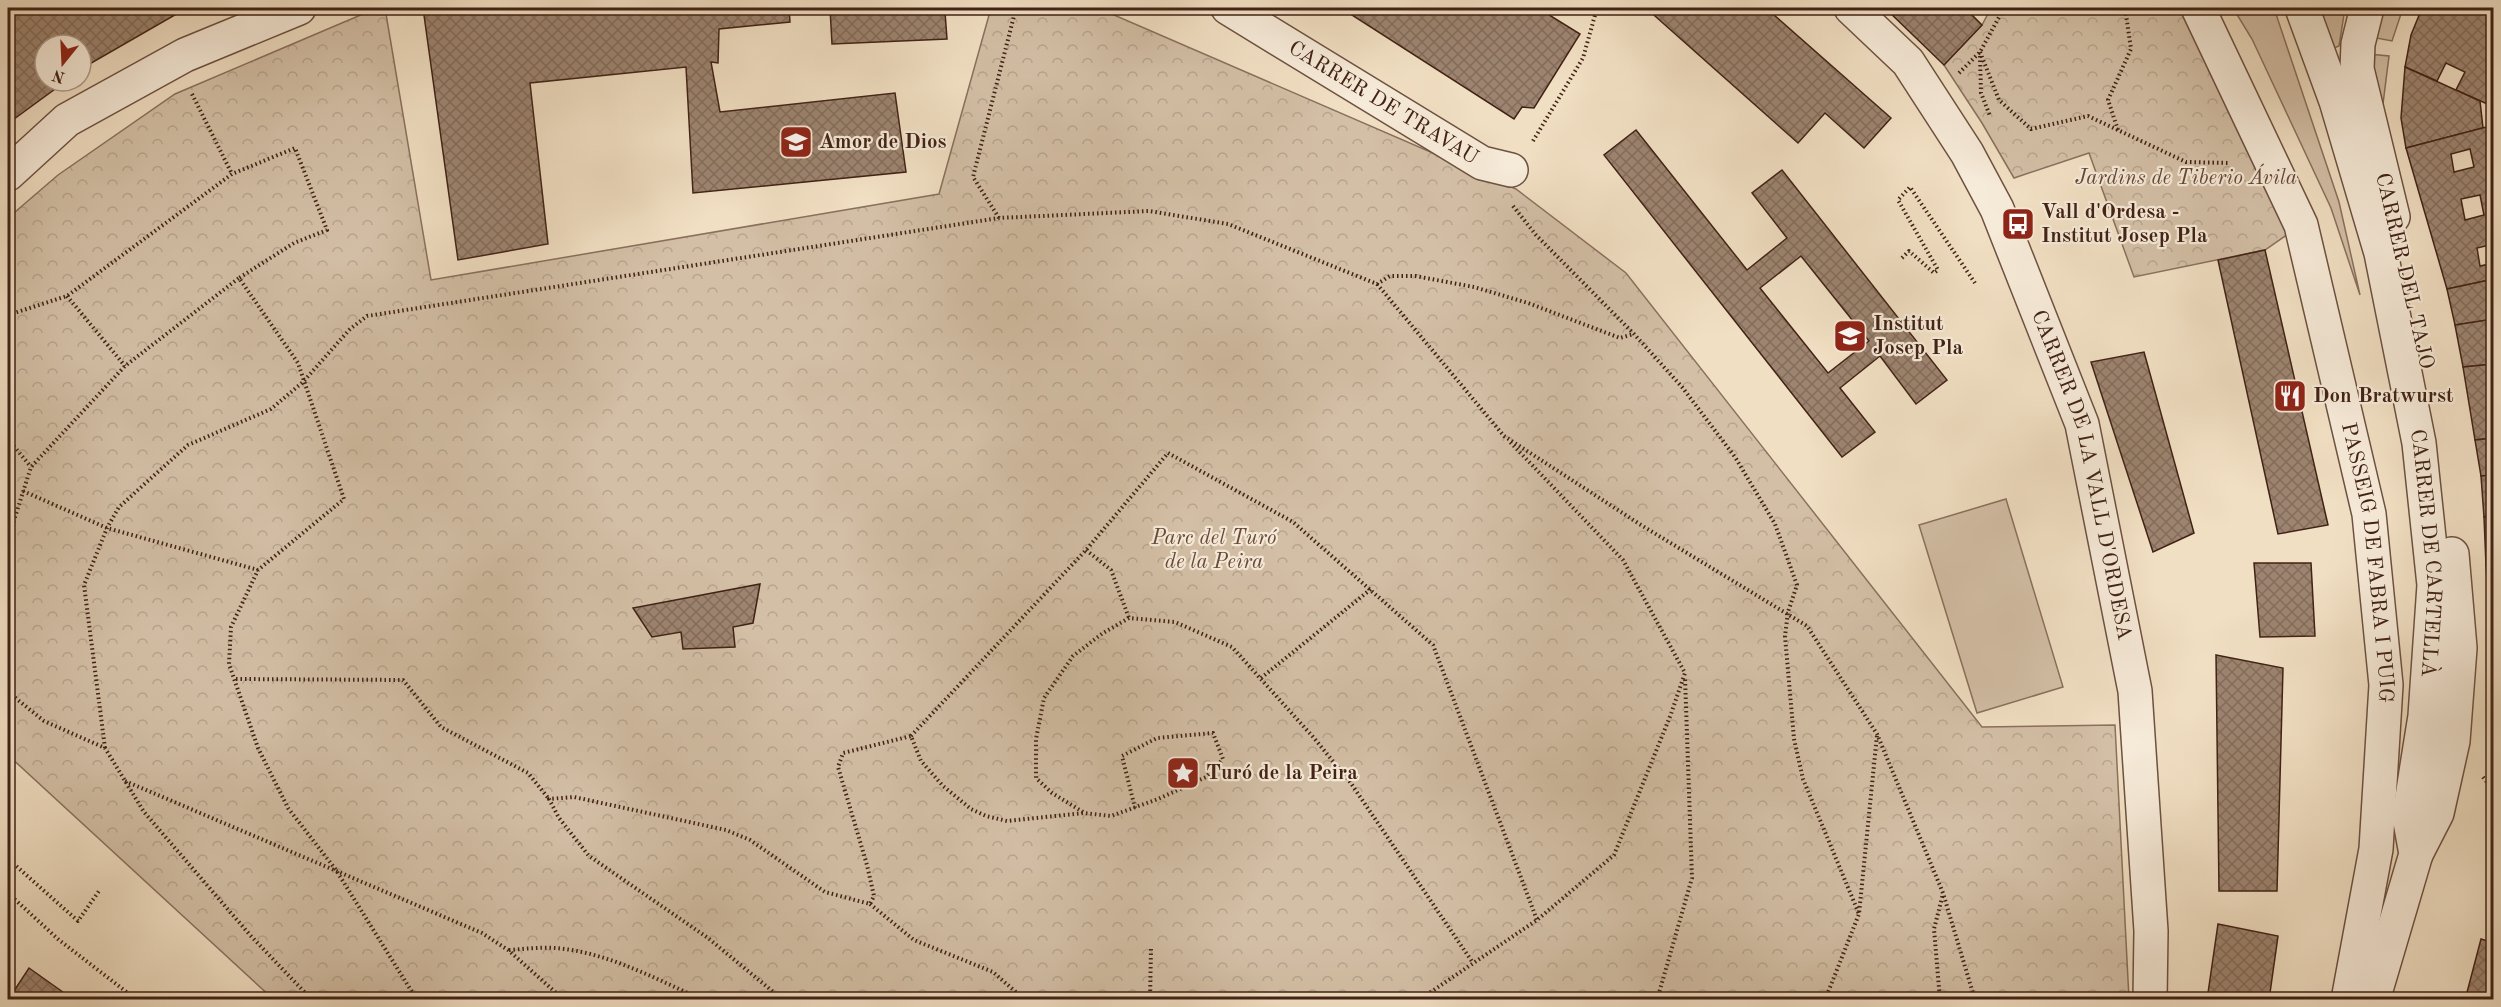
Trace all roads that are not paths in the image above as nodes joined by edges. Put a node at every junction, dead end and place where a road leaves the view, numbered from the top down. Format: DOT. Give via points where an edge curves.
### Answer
graph roads {
  1 [pos="298,8"];
  2 [pos="1228,8"];
  3 [pos="1851,8"];
  4 [pos="2198,8"];
  5 [pos="2302,8"];
  6 [pos="2367,8"];
  7 [pos="8,174"];
  8 [pos="1510,185"];
  9 [pos="2416,854"];
  10 [pos="2150,999"];
  11 [pos="2348,999"];
  12 [pos="2373,999"];
  1 -- 7 [label="street" via="185,55 67,120"];
  2 -- 8 [label="street, CARRER DE TRAVAU" via="1482,163"];
  3 -- 10 [label="street, CARRER DE LA VALL D'ORDESA" via="1908,62 1967,153 1997,209 2082,424 2135,691 2151,931"];
  4 -- 11 [label="street, PASSEIG DE FABRA I PUIG" via="2301,225 2369,514 2386,685 2376,849"];
  5 -- 9 [label="street, CARRER DE CARTELLÀ" via="2336,101 2381,253 2419,443 2433,585 2425,716 2409,816"];
  6 -- 9 [label="street, CARRER DEL TAJO" via="2358,44 2357,69 2426,361 2450,515 2460,648 2452,741 2437,813"];
  9 -- 12 [label="street, CARRER DE CARTELLÀ"];
}
